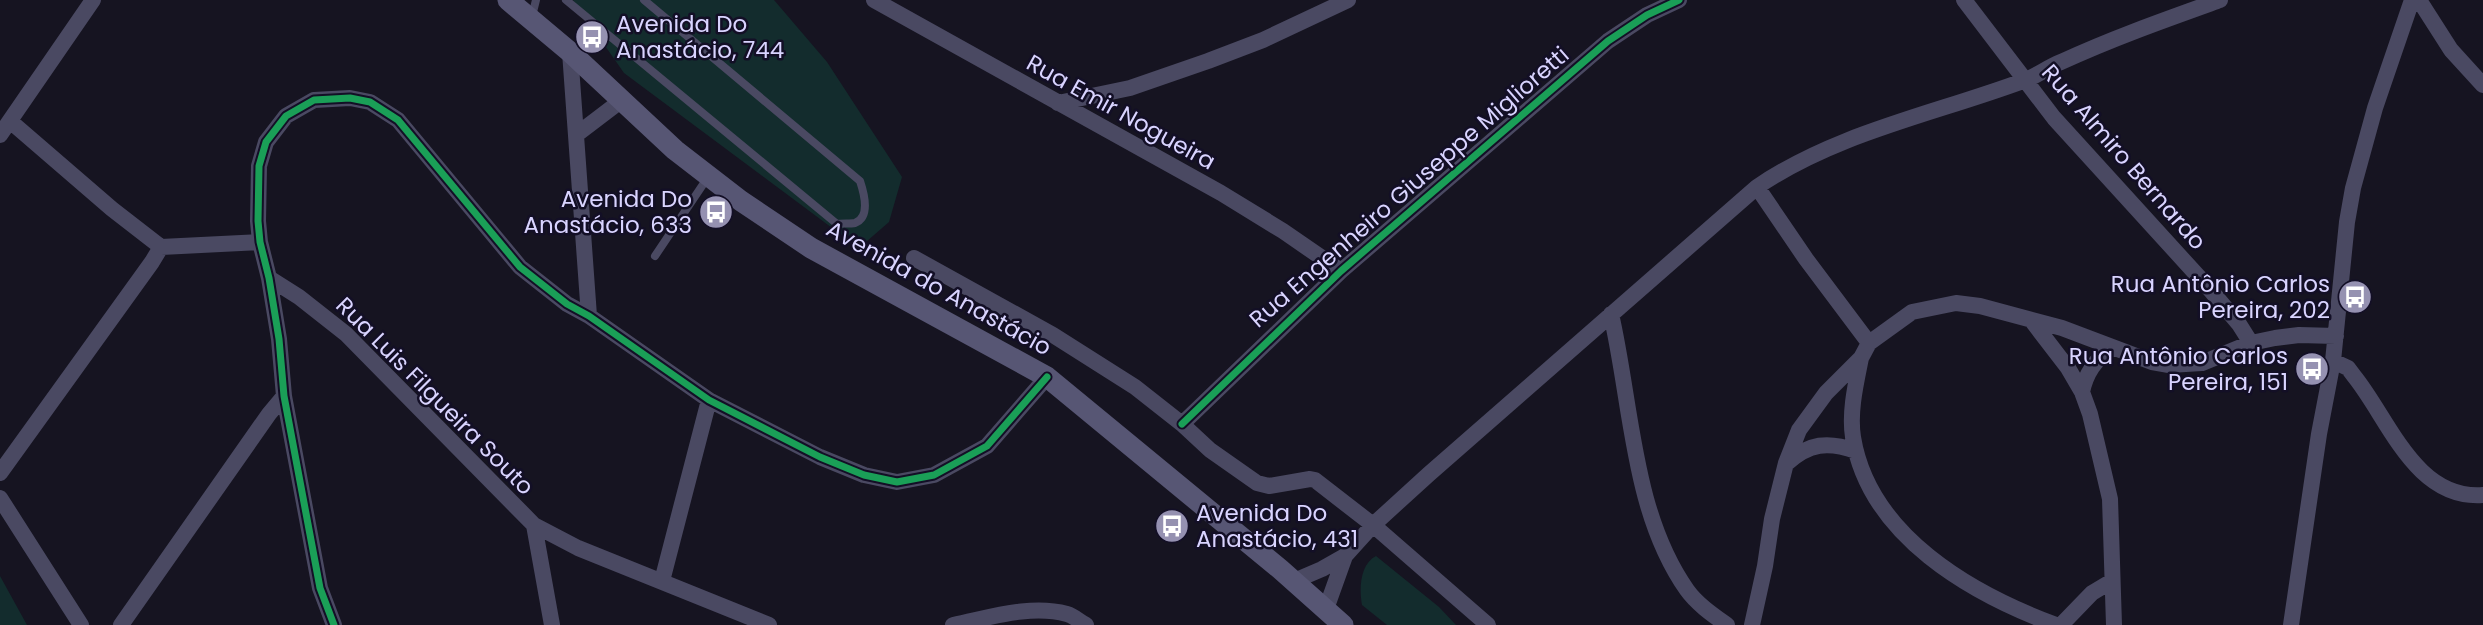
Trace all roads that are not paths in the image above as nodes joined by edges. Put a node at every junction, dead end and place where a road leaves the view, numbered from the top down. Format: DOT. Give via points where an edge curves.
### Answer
graph roads {
  1 [pos="93,0"];
  2 [pos="509,0"];
  3 [pos="566,0"];
  4 [pos="644,0"];
  5 [pos="874,0"];
  6 [pos="1348,0"];
  7 [pos="1679,0"];
  8 [pos="1965,0"];
  9 [pos="2220,0"];
  10 [pos="2412,0"];
  11 [pos="2419,0"];
  12 [pos="534,9"];
  13 [pos="570,52"];
  14 [pos="2025,80"];
  15 [pos="2483,85"];
  16 [pos="622,100"];
  17 [pos="1058,103"];
  18 [pos="10,121"];
  19 [pos="0,135"];
  20 [pos="576,135"];
  21 [pos="709,176"];
  22 [pos="1757,187"];
  23 [pos="260,242"];
  24 [pos="161,247"];
  25 [pos="655,256"];
  26 [pos="914,258"];
  27 [pos="1341,271"];
  28 [pos="269,278"];
  29 [pos="1611,314"];
  30 [pos="589,316"];
  31 [pos="2032,321"];
  32 [pos="2336,336"];
  33 [pos="1869,343"];
  34 [pos="2251,343"];
  35 [pos="2111,348"];
  36 [pos="1861,358"];
  37 [pos="2333,361"];
  38 [pos="1047,377"];
  39 [pos="2082,392"];
  40 [pos="285,396"];
  41 [pos="709,400"];
  42 [pos="1182,424"];
  43 [pos="1856,451"];
  44 [pos="1786,463"];
  45 [pos="0,474"];
  46 [pos="2483,495"];
  47 [pos="0,498"];
  48 [pos="534,525"];
  49 [pos="1373,525"];
  50 [pos="1345,556"];
  51 [pos="1294,580"];
  52 [pos="663,581"];
  53 [pos="2112,581"];
  54 [pos="1326,609"];
  55 [pos="1004,619"];
  56 [pos="81,625"];
  57 [pos="121,625"];
  58 [pos="334,625"];
  59 [pos="552,625"];
  60 [pos="769,625"];
  61 [pos="953,625"];
  62 [pos="1086,625"];
  63 [pos="1343,625"];
  64 [pos="1488,625"];
  65 [pos="1727,625"];
  66 [pos="1752,625"];
  67 [pos="2059,625"];
  68 [pos="2114,625"];
  69 [pos="2291,625"];
  1 -- 18 [label="street"];
  2 -- 12 [label="main road, Avenida do Anastácio"];
  3 -- 4 [label="lane" via="838,223 855,223 863,216 866,198 860,181"];
  5 -- 17 [label="street, Rua Emir Nogueira"];
  6 -- 17 [label="street" via="1208,61 1130,88"];
  7 -- 27 [label="street, Rua Engenheiro Giuseppe Miglioretti" via="1608,41"];
  8 -- 14 [label="street, Rua Almiro Bernardo"];
  9 -- 14 [label="street"];
  10 -- 32 [label="street" via="2353,188"];
  11 -- 15 [label="street" via="2451,50"];
  12 -- 13 [label="main road, Avenida do Anastácio"];
  13 -- 16 [label="main road, Avenida do Anastácio"];
  13 -- 20 [label="street"];
  14 -- 22 [label="street" via="1812,155"];
  14 -- 34 [label="street, Rua Almiro Bernardo" via="2215,295"];
  16 -- 20 [label="street"];
  16 -- 21 [label="main road, Avenida do Anastácio"];
  17 -- 27 [label="street, Rua Emir Nogueira" via="1222,193"];
  18 -- 19 [label="street"];
  18 -- 24 [label="street"];
  20 -- 30 [label="street"];
  21 -- 25 [label="lane"];
  21 -- 38 [label="main road, Avenida do Anastácio" via="811,248"];
  22 -- 29 [label="street"];
  22 -- 33 [label="street"];
  23 -- 24 [label="street"];
  23 -- 28 [label="street"];
  23 -- 30 [label="street" via="259,166 276,127 314,100 370,102 398,120 520,267"];
  24 -- 45 [label="street"];
  26 -- 42 [label="street, Avenida do Anastácio" via="1091,358"];
  27 -- 42 [label="street, Rua Engenheiro Giuseppe Miglioretti"];
  28 -- 40 [label="street"];
  28 -- 48 [label="street, Rua Luis Filgueira Souto" via="345,334"];
  29 -- 49 [label="street"];
  29 -- 65 [label="street" via="1640,472 1658,538 1688,592"];
  30 -- 41 [label="street"];
  31 -- 33 [label="street" via="1956,303 1912,312"];
  31 -- 35 [label="street"];
  31 -- 39 [label="street"];
  32 -- 34 [label="street" via="2299,335"];
  32 -- 37 [label="street"];
  33 -- 36 [label="street"];
  34 -- 35 [label="street" via="2184,366 2151,362"];
  35 -- 39 [label="street" via="2092,366"];
  36 -- 43 [label="street" via="1853,407"];
  36 -- 44 [label="street" via="1826,393 1799,430"];
  37 -- 46 [label="street" via="2354,376 2409,457 2431,479 2459,493"];
  37 -- 69 [label="street"];
  38 -- 41 [label="street" via="987,446 934,475 897,482 864,475 820,457"];
  38 -- 51 [label="main road, Avenida do Anastácio"];
  39 -- 53 [label="street" via="2110,499"];
  40 -- 57 [label="street"];
  40 -- 58 [label="street" via="320,588"];
  41 -- 52 [label="street"];
  42 -- 49 [label="street, Avenida do Anastácio" via="1257,483 1269,486 1315,480"];
  43 -- 44 [label="street" via="1814,446"];
  43 -- 67 [label="street" via="1880,503 1930,558 1986,596"];
  44 -- 66 [label="street"];
  47 -- 56 [label="street"];
  48 -- 52 [label="street" via="578,548"];
  48 -- 59 [label="street, Rua Luis Filgueira Souto"];
  49 -- 50 [label="street"];
  49 -- 64 [label="street, Avenida do Anastácio"];
  50 -- 51 [label="street"];
  50 -- 54 [label="street"];
  51 -- 54 [label="main road, Avenida do Anastácio"];
  52 -- 60 [label="street"];
  53 -- 67 [label="street" via="2092,593"];
  53 -- 68 [label="street"];
  54 -- 63 [label="main road, Avenida do Anastácio"];
  55 -- 61 [label="street"];
  55 -- 62 [label="street" via="1039,611 1068,614"];
}
